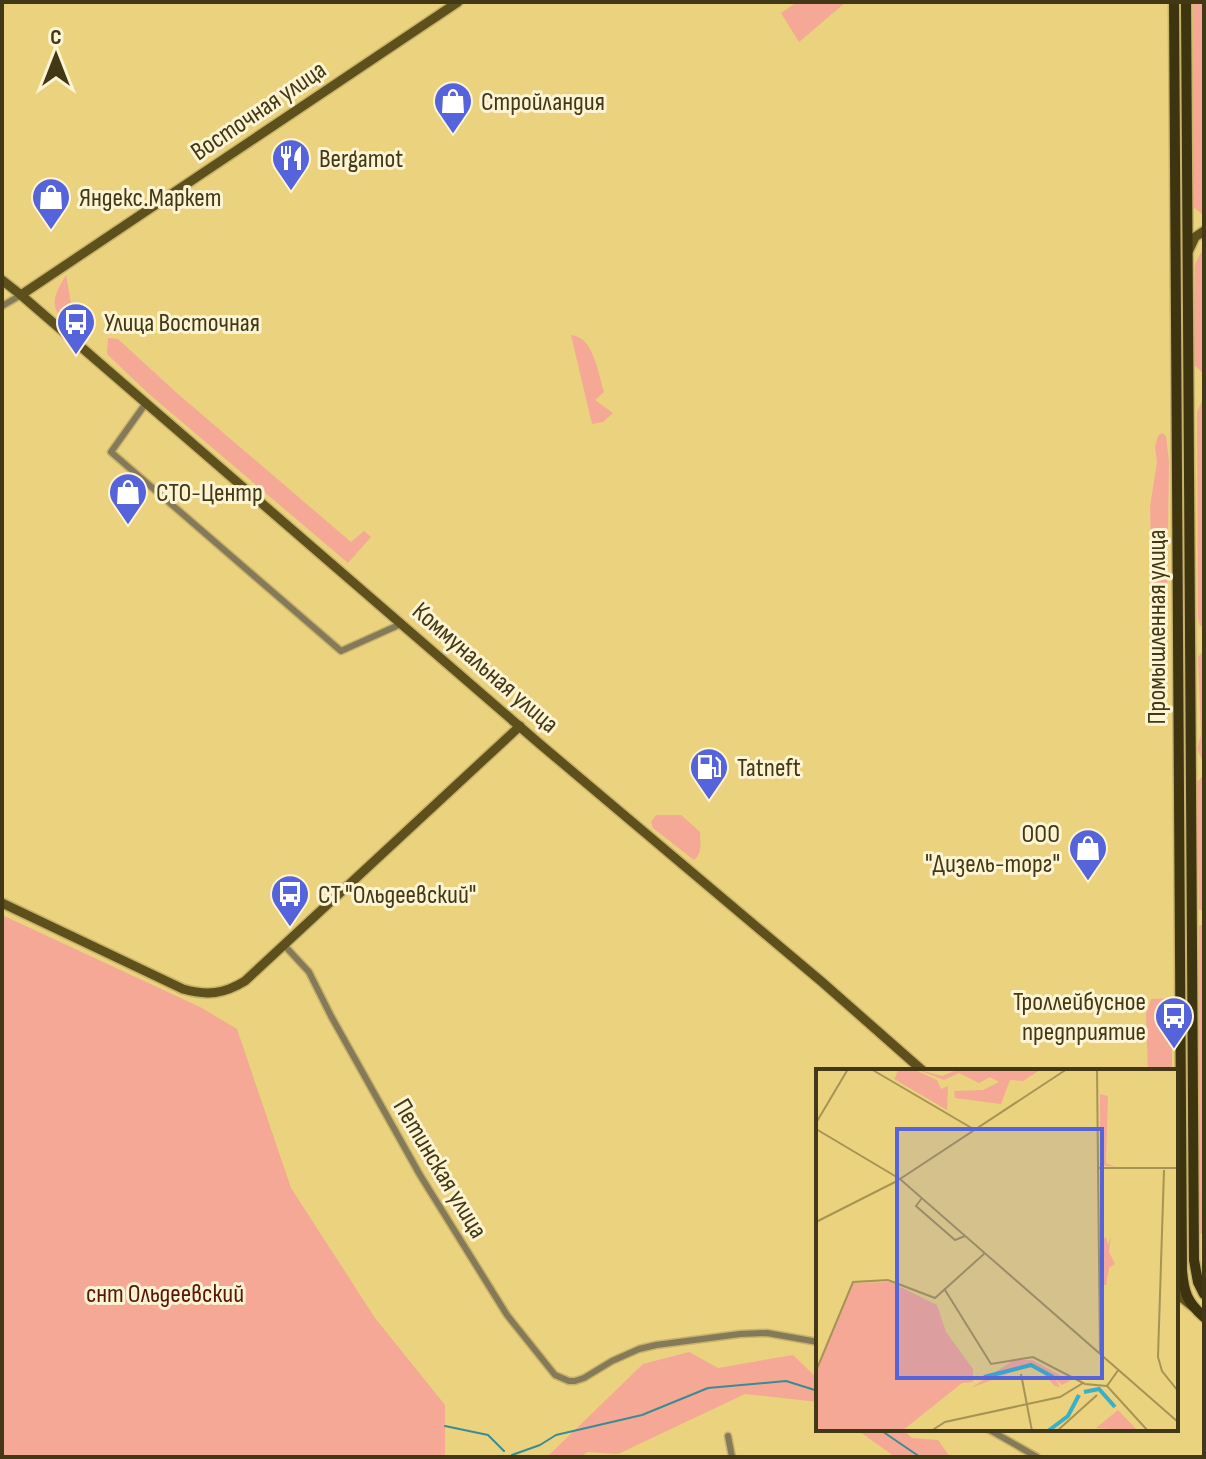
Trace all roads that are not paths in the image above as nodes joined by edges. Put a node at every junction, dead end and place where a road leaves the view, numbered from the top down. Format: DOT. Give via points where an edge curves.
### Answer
graph roads {
  1 [pos="457,2"];
  2 [pos="1174,2"];
  3 [pos="1186,2"];
  4 [pos="1180,66"];
  5 [pos="1182,230"];
  6 [pos="1204,230"];
  7 [pos="1188,253"];
  8 [pos="2,280"];
  9 [pos="21,295"];
  10 [pos="2,306"];
  11 [pos="1183,390"];
  12 [pos="146,403"];
  13 [pos="401,624"];
  14 [pos="520,726"];
  15 [pos="2,903"];
  16 [pos="284,945"];
  17 [pos="1187,990"];
  18 [pos="921,1069"];
  19 [pos="1182,1252"];
  20 [pos="1178,1263"];
  21 [pos="1195,1275"];
  22 [pos="1180,1282"];
  23 [pos="1178,1295"];
  24 [pos="1204,1295"];
  25 [pos="1192,1306"];
  26 [pos="1204,1317"];
  27 [pos="816,1342"];
  28 [pos="992,1431"];
  29 [pos="728,1436"];
  30 [pos="732,1457"];
  31 [pos="1037,1457"];
  1 -- 9 [label="main road, Восточная улица"];
  2 -- 4 [label="main road, Промышленная улица"];
  3 -- 4 [label="main road, Промышленная улица"];
  4 -- 5 [label="main road, Промышленная улица"];
  5 -- 6 [label="main road"];
  5 -- 7 [label="main road, Промышленная улица"];
  5 -- 11 [label="main road, Промышленная улица"];
  6 -- 7 [label="main road"];
  7 -- 11 [label="main road, Промышленная улица"];
  8 -- 9 [label="main road, Коммунальная улица"];
  9 -- 10 [label="street, Восточная улица"];
  9 -- 12 [label="main road, Коммунальная улица"];
  11 -- 17 [label="main road, Промышленная улица"];
  12 -- 13 [label="main road, Коммунальная улица"];
  12 -- 13 [label="street" via="111,452 154,490 341,651"];
  13 -- 14 [label="main road, Коммунальная улица"];
  14 -- 16 [label="main road"];
  14 -- 18 [label="main road, Коммунальная улица"];
  15 -- 16 [label="main road" via="198,993 232,990"];
  16 -- 27 [label="street, Петинская улица" via="309,972 420,1175 507,1315 555,1375 575,1381 639,1349 740,1334"];
  17 -- 19 [label="main road, Промышленная улица"];
  17 -- 21 [label="main road, Промышленная улица"];
  19 -- 20 [label="main road, Промышленная улица"];
  19 -- 22 [label="main road, Промышленная улица"];
  21 -- 22 [label="main road" via="1191,1282"];
  21 -- 24 [label="main road, Промышленная улица"];
  22 -- 24 [label="main road, Промышленная улица"];
  22 -- 25 [label="main road, Промышленная улица"];
  23 -- 25 [label="main road, Промышленная улица"];
  25 -- 26 [label="main road, Промышленная улица"];
  28 -- 31 [label="street"];
  29 -- 30 [label="street"];
}
